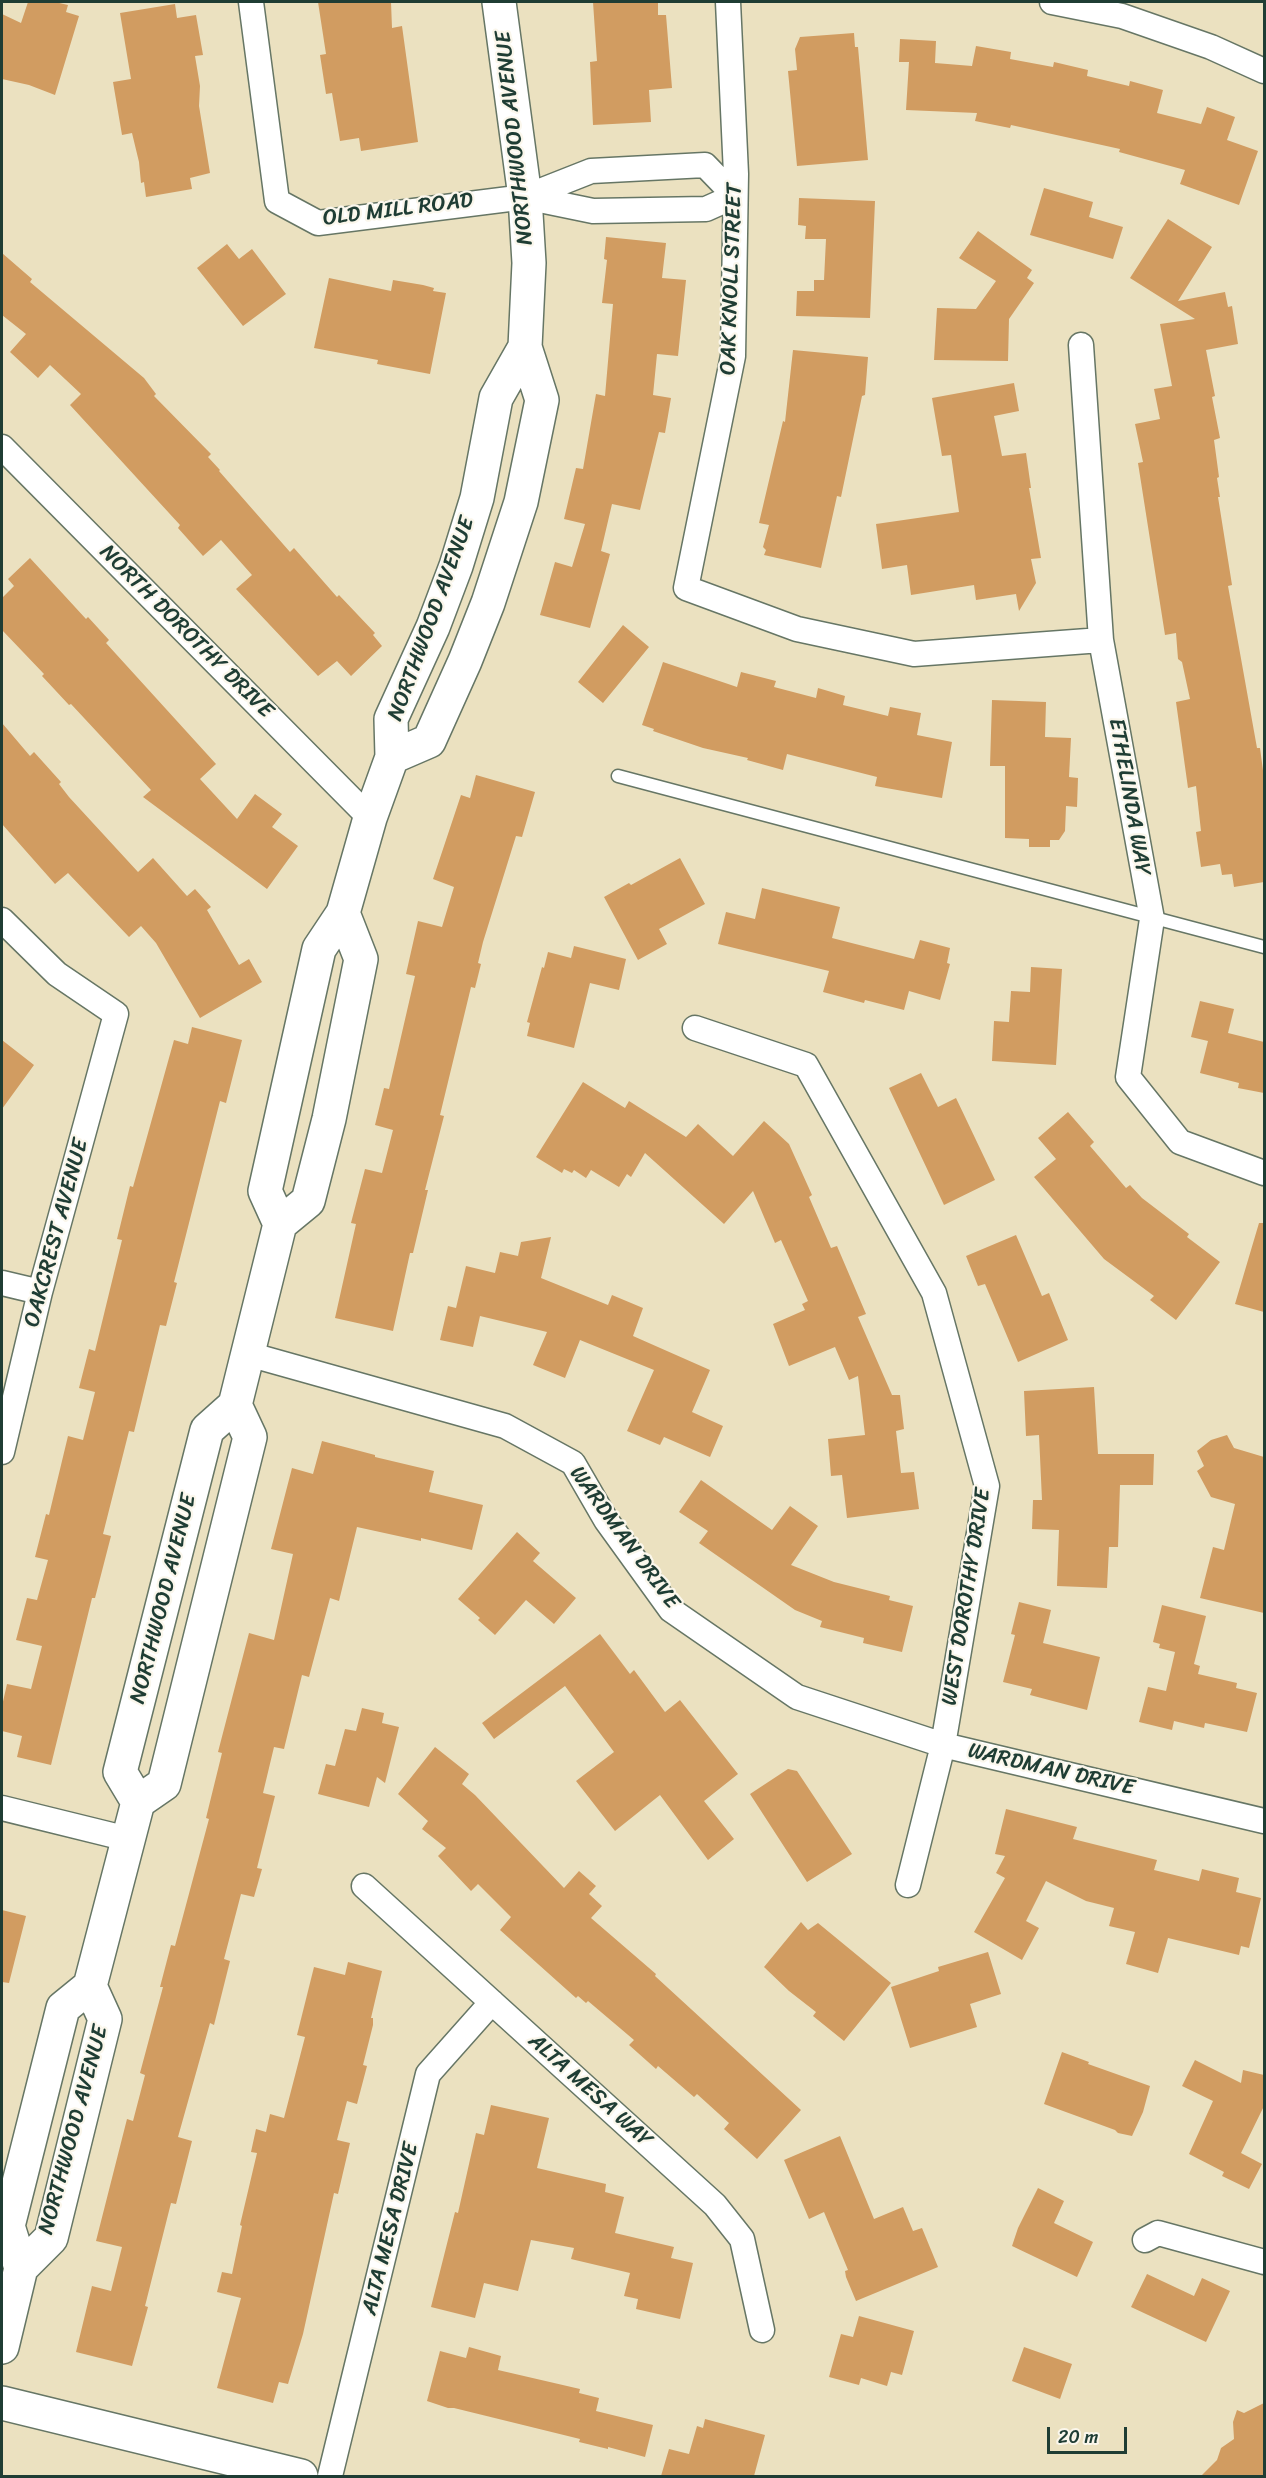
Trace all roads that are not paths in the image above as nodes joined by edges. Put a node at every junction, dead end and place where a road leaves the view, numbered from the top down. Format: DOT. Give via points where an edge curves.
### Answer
graph roads {
  1 [pos="251,2"];
  2 [pos="499,2"];
  3 [pos="728,2"];
  4 [pos="1052,2"];
  5 [pos="1264,71"];
  6 [pos="735,196"];
  7 [pos="525,197"];
  8 [pos="1081,345"];
  9 [pos="525,347"];
  10 [pos="2,447"];
  11 [pos="1101,640"];
  12 [pos="392,757"];
  13 [pos="618,776"];
  14 [pos="370,818"];
  15 [pos="343,913"];
  16 [pos="1152,919"];
  17 [pos="2,920"];
  18 [pos="1264,948"];
  19 [pos="695,1028"];
  20 [pos="1264,1173"];
  21 [pos="280,1224"];
  22 [pos="2,1283"];
  23 [pos="40,1292"];
  24 [pos="248,1354"];
  25 [pos="235,1405"];
  26 [pos="2,1452"];
  27 [pos="943,1744"];
  28 [pos="138,1802"];
  29 [pos="2,1808"];
  30 [pos="1264,1821"];
  31 [pos="128,1839"];
  32 [pos="908,1885"];
  33 [pos="364,1886"];
  34 [pos="90,1986"];
  35 [pos="492,2002"];
  36 [pos="1144,2240"];
  37 [pos="1264,2262"];
  38 [pos="21,2268"];
  39 [pos="762,2330"];
  40 [pos="2,2347"];
  41 [pos="2,2403"];
  42 [pos="301,2476"];
  43 [pos="330,2476"];
  1 -- 7 [label="street, OLD MILL ROAD" via="277,201 318,223"];
  2 -- 7 [label="street, NORTHWOOD AVENUE"];
  3 -- 6 [label="street, OAK KNOLL STREET"];
  4 -- 5 [label="street" via="1122,16"];
  6 -- 7 [label="street, OLD MILL ROAD" via="706,209 592,211"];
  6 -- 7 [label="street, OLD MILL ROAD" via="705,165 591,171"];
  6 -- 11 [label="street, OAK KNOLL STREET" via="733,356 686,588 797,629 914,654"];
  7 -- 9 [label="street, NORTHWOOD AVENUE" via="529,263"];
  8 -- 11 [label="street, ETHELINDA WAY"];
  9 -- 12 [label="street, NORTHWOOD AVENUE" via="496,398 477,498 456,566 391,719"];
  9 -- 12 [label="street, NORTHWOOD AVENUE" via="542,400 521,502 507,547 465,661 429,741"];
  10 -- 14 [label="street, NORTH DOROTHY DRIVE"];
  11 -- 16 [label="street, ETHELINDA WAY"];
  12 -- 14 [label="street, NORTHWOOD AVENUE"];
  13 -- 16 [label="lane"];
  14 -- 15 [label="street, NORTHWOOD AVENUE"];
  15 -- 21 [label="street, NORTHWOOD AVENUE" via="319,949 266,1191"];
  15 -- 21 [label="street" via="361,959 337,1078 308,1201"];
  16 -- 18 [label="lane"];
  16 -- 20 [label="street, ETHELINDA WAY" via="1128,1077 1180,1142"];
  17 -- 23 [label="street, OAKCREST AVENUE" via="57,974 116,1014"];
  19 -- 27 [label="street, WEST DOROTHY DRIVE" via="806,1065 934,1293 987,1486"];
  21 -- 24 [label="street"];
  22 -- 23 [label="street"];
  23 -- 26 [label="street, OAKCREST AVENUE"];
  24 -- 25 [label="street"];
  24 -- 27 [label="street, WARDMAN DRIVE" via="505,1426 573,1463 606,1520 671,1610 797,1697"];
  25 -- 28 [label="street, NORTHWOOD AVENUE" via="250,1437 164,1784"];
  25 -- 28 [label="street, NORTHWOOD AVENUE" via="207,1430 120,1772"];
  27 -- 30 [label="street, WARDMAN DRIVE"];
  27 -- 32 [label="street, WEST DOROTHY DRIVE"];
  28 -- 31 [label="street"];
  29 -- 31 [label="street"];
  31 -- 34 [label="street"];
  33 -- 35 [label="street, ALTA MESA WAY"];
  34 -- 38 [label="street, NORTHWOOD AVENUE" via="63,2008 8,2226"];
  34 -- 38 [label="street, NORTHWOOD AVENUE" via="105,2019 51,2238"];
  35 -- 39 [label="street, ALTA MESA WAY" via="715,2205 742,2239"];
  35 -- 43 [label="street, ALTA MESA DRIVE" via="428,2074"];
  36 -- 37 [label="street" via="1158,2233"];
  38 -- 40 [label="street"];
  41 -- 42 [label="street"];
}
